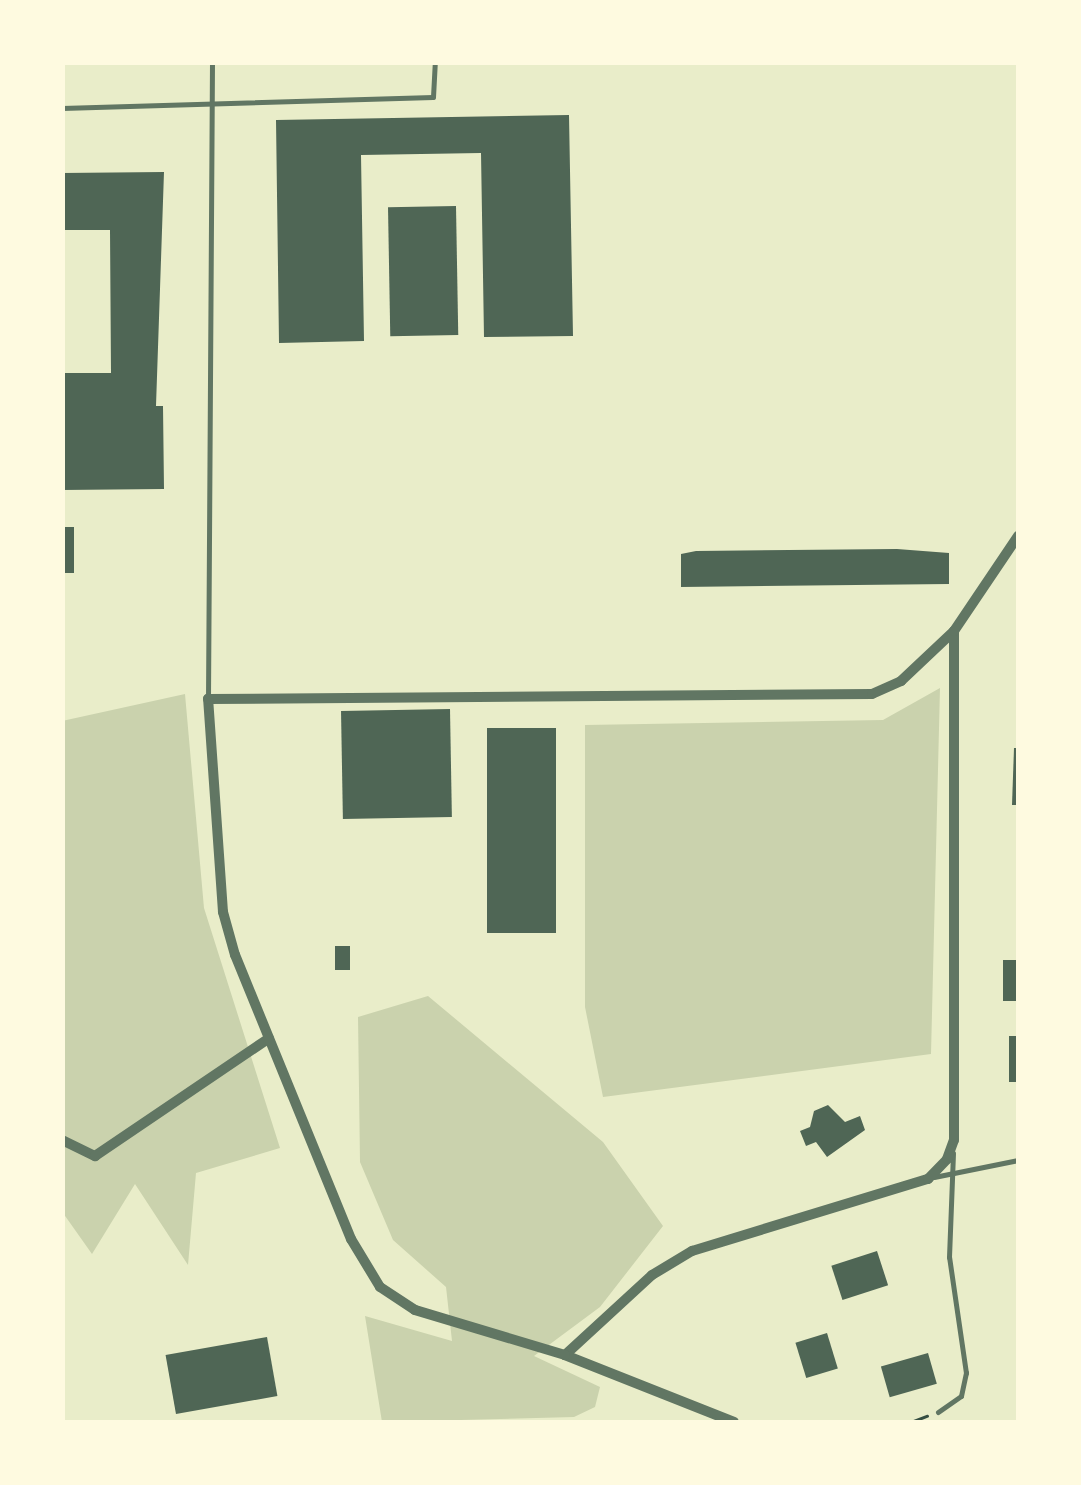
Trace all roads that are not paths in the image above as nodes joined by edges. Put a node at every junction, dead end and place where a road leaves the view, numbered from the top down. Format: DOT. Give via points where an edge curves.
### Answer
graph roads {
  1 [pos="212,62"];
  2 [pos="434,62"];
  3 [pos="211,103"];
  4 [pos="62,108"];
  5 [pos="1018,536"];
  6 [pos="954,631"];
  7 [pos="208,699"];
  8 [pos="269,1038"];
  9 [pos="62,1140"];
  10 [pos="954,1140"];
  11 [pos="1018,1160"];
  12 [pos="953,1171"];
  13 [pos="928,1179"];
  14 [pos="564,1355"];
  15 [pos="938,1412"];
  16 [pos="734,1422"];
  1 -- 3 [label="lane"];
  2 -- 3 [label="lane" via="433,97"];
  3 -- 4 [label="lane"];
  3 -- 7 [label="lane"];
  5 -- 6 [label="street"];
  6 -- 7 [label="street" via="901,681 872,694"];
  6 -- 10 [label="street"];
  7 -- 8 [label="street" via="224,912"];
  8 -- 9 [label="street" via="95,1156"];
  8 -- 14 [label="street" via="351,1240 380,1287 414,1310"];
  10 -- 12 [label="lane"];
  10 -- 13 [label="street"];
  11 -- 12 [label="lane"];
  12 -- 13 [label="lane"];
  12 -- 15 [label="lane" via="950,1257 966,1372 960,1396"];
  13 -- 14 [label="street" via="692,1251 652,1275"];
  14 -- 16 [label="street"];
}
